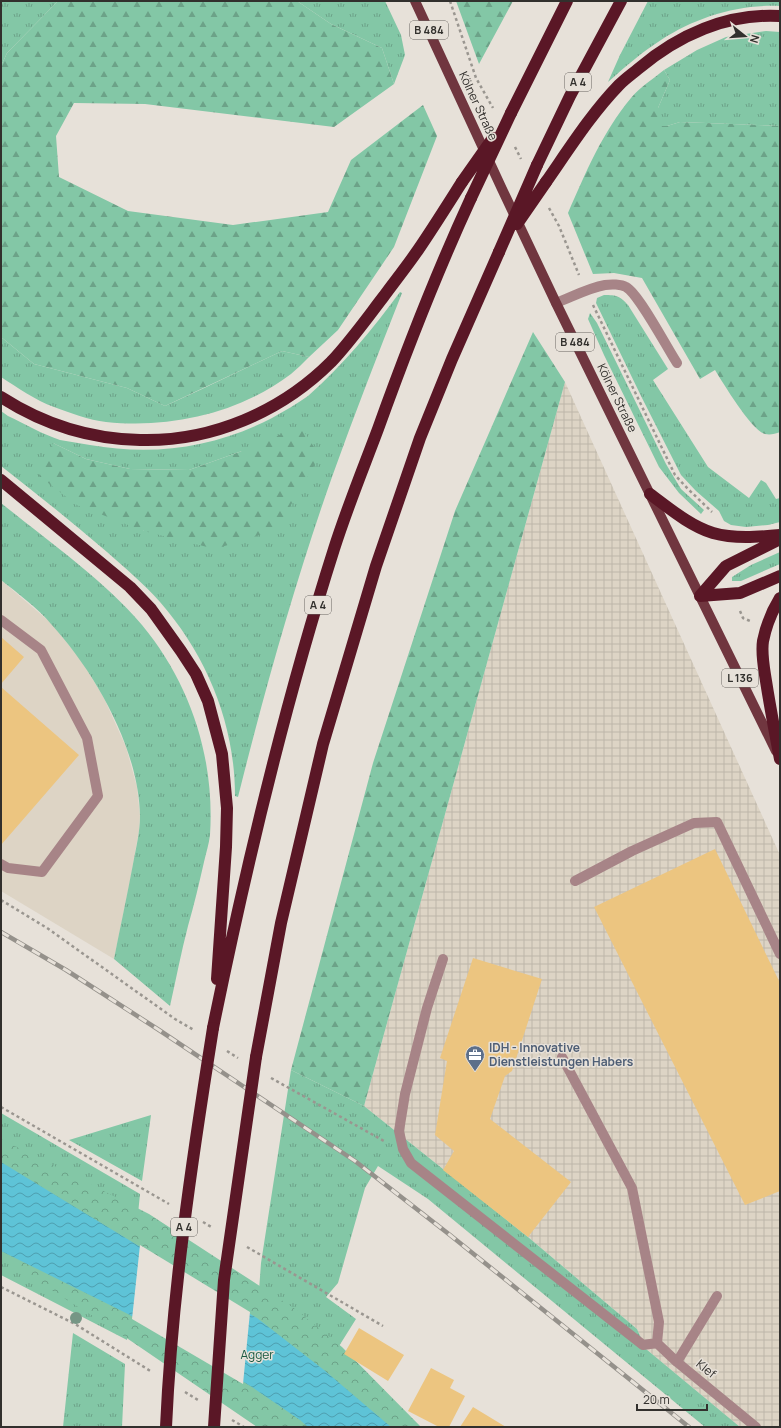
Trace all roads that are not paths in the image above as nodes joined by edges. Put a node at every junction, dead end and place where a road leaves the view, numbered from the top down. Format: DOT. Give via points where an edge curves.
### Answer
graph roads {
  1 [pos="415,1"];
  2 [pos="567,1"];
  3 [pos="621,1"];
  4 [pos="780,16"];
  5 [pos="511,113"];
  6 [pos="499,252"];
  7 [pos="556,304"];
  8 [pos="677,363"];
  9 [pos="1,397"];
  10 [pos="1,480"];
  11 [pos="650,494"];
  12 [pos="780,534"];
  13 [pos="780,539"];
  14 [pos="780,576"];
  15 [pos="700,596"];
  16 [pos="780,598"];
  17 [pos="1,620"];
  18 [pos="780,760"];
  19 [pos="1,864"];
  20 [pos="575,881"];
  21 [pos="780,954"];
  22 [pos="443,959"];
  23 [pos="214,1028"];
  24 [pos="562,1057"];
  25 [pos="717,1296"];
  26 [pos="657,1343"];
  27 [pos="677,1362"];
  28 [pos="166,1427"];
  29 [pos="214,1427"];
  30 [pos="756,1427"];
  1 -- 7 [label="main road, Kölner Straße / B 484"];
  2 -- 5 [label="highway, A 4"];
  3 -- 6 [label="highway, A 4, bridge" via="570,96"];
  4 -- 6 [label="highway, bridge" via="740,18 710,26 680,39 620,84 587,124"];
  5 -- 9 [label="highway, bridge" via="418,250 359,328 330,362 308,382 267,410 199,435 125,440 78,432 54,424"];
  5 -- 23 [label="highway, A 4, bridge" via="457,228 410,340 335,548 279,735 236,916"];
  6 -- 29 [label="highway, A 4, bridge" via="420,438 376,566 323,744 281,923 256,1058 224,1280"];
  7 -- 8 [label="lane" via="586,290 605,285 626,287 637,296"];
  7 -- 11 [label="main road, Kölner Straße / B 484"];
  10 -- 23 [label="highway" via="130,587 151,610 181,651 196,674 208,701 222,754 227,808"];
  11 -- 12 [label="highway" via="687,520 712,533 736,537"];
  11 -- 15 [label="main road, Kölner Straße / B 484"];
  13 -- 15 [label="highway" via="726,566"];
  14 -- 15 [label="highway" via="740,593"];
  15 -- 18 [label="main road, Kölner Straße / L 136"];
  16 -- 18 [label="highway" via="763,642 768,698"];
  17 -- 19 [label="lane" via="41,650 87,738 98,796 42,872 8,868"];
  20 -- 21 [label="lane" via="694,823 718,822"];
  22 -- 26 [label="lane" via="427,1008 405,1094 399,1131 405,1153 411,1163 643,1345"];
  23 -- 28 [label="highway, A 4, bridge" via="179,1264"];
  24 -- 26 [label="lane" via="632,1188 659,1322"];
  25 -- 27 [label="lane, Klef"];
  26 -- 27 [label="lane, Klef"];
  27 -- 30 [label="lane, Klef"];
}
